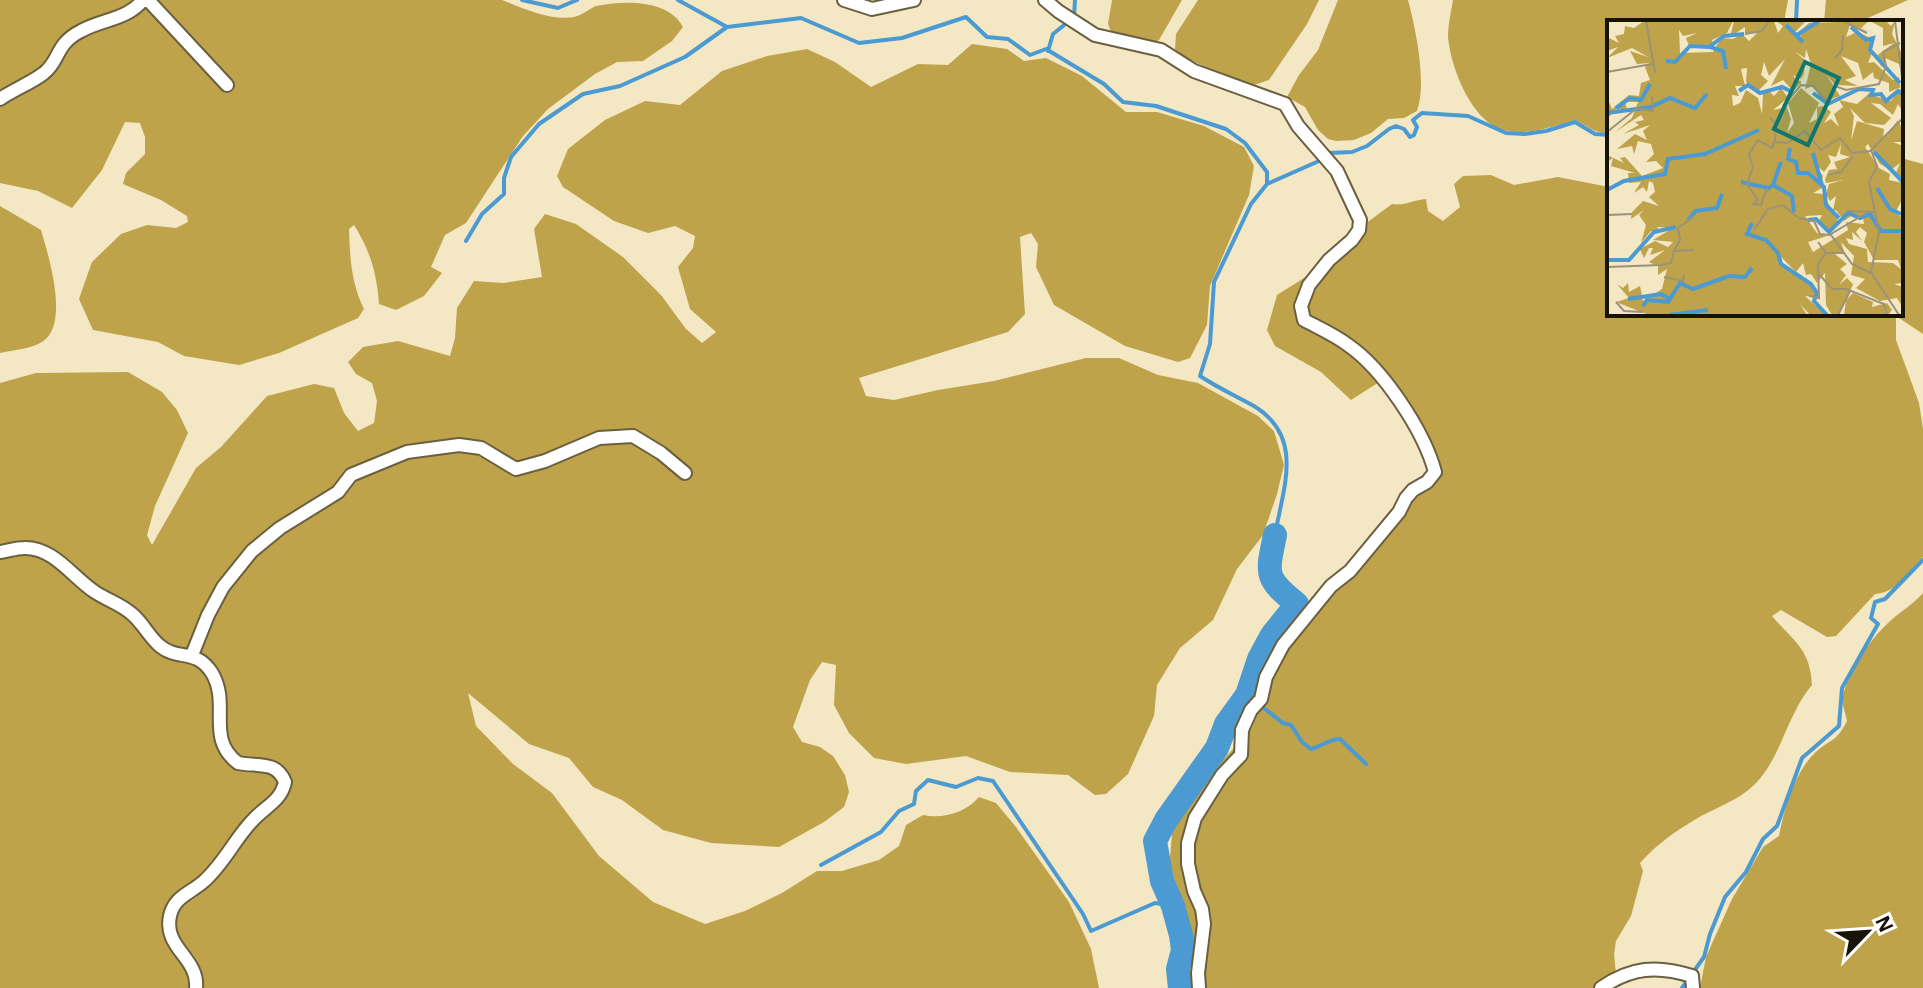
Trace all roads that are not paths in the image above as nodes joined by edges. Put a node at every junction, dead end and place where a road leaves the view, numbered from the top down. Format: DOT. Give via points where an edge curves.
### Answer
graph roads {
  1 [pos="146,0"];
  2 [pos="844,0"];
  3 [pos="914,0"];
  4 [pos="1045,0"];
  5 [pos="227,85"];
  6 [pos="0,99"];
  7 [pos="685,473"];
  8 [pos="0,552"];
  9 [pos="192,655"];
  10 [pos="196,988"];
  11 [pos="1199,988"];
  12 [pos="1601,988"];
  13 [pos="1693,988"];
  1 -- 5 [label="street"];
  1 -- 6 [label="street" via="71,36 45,73"];
  2 -- 3 [label="street" via="872,9"];
  4 -- 11 [label="street" via="1095,35 1161,50 1194,71 1285,104 1337,171 1360,220 1352,240 1309,285 1301,314 1349,345 1384,381 1412,417 1435,472 1406,498 1283,645 1242,730 1241,755 1195,818 1188,864 1204,924"];
  7 -- 9 [label="street" via="633,436 599,438 516,469 481,448 459,445 407,452 351,475 338,492 252,551 223,587"];
  8 -- 9 [label="street" via="23,548 46,553 125,608 160,646"];
  9 -- 10 [label="street" via="207,667 218,690 222,747 238,763 273,766 285,782 279,798 252,820 204,881 173,906 170,935 196,972"];
  12 -- 13 [label="street" via="1645,969 1692,976"];
}
